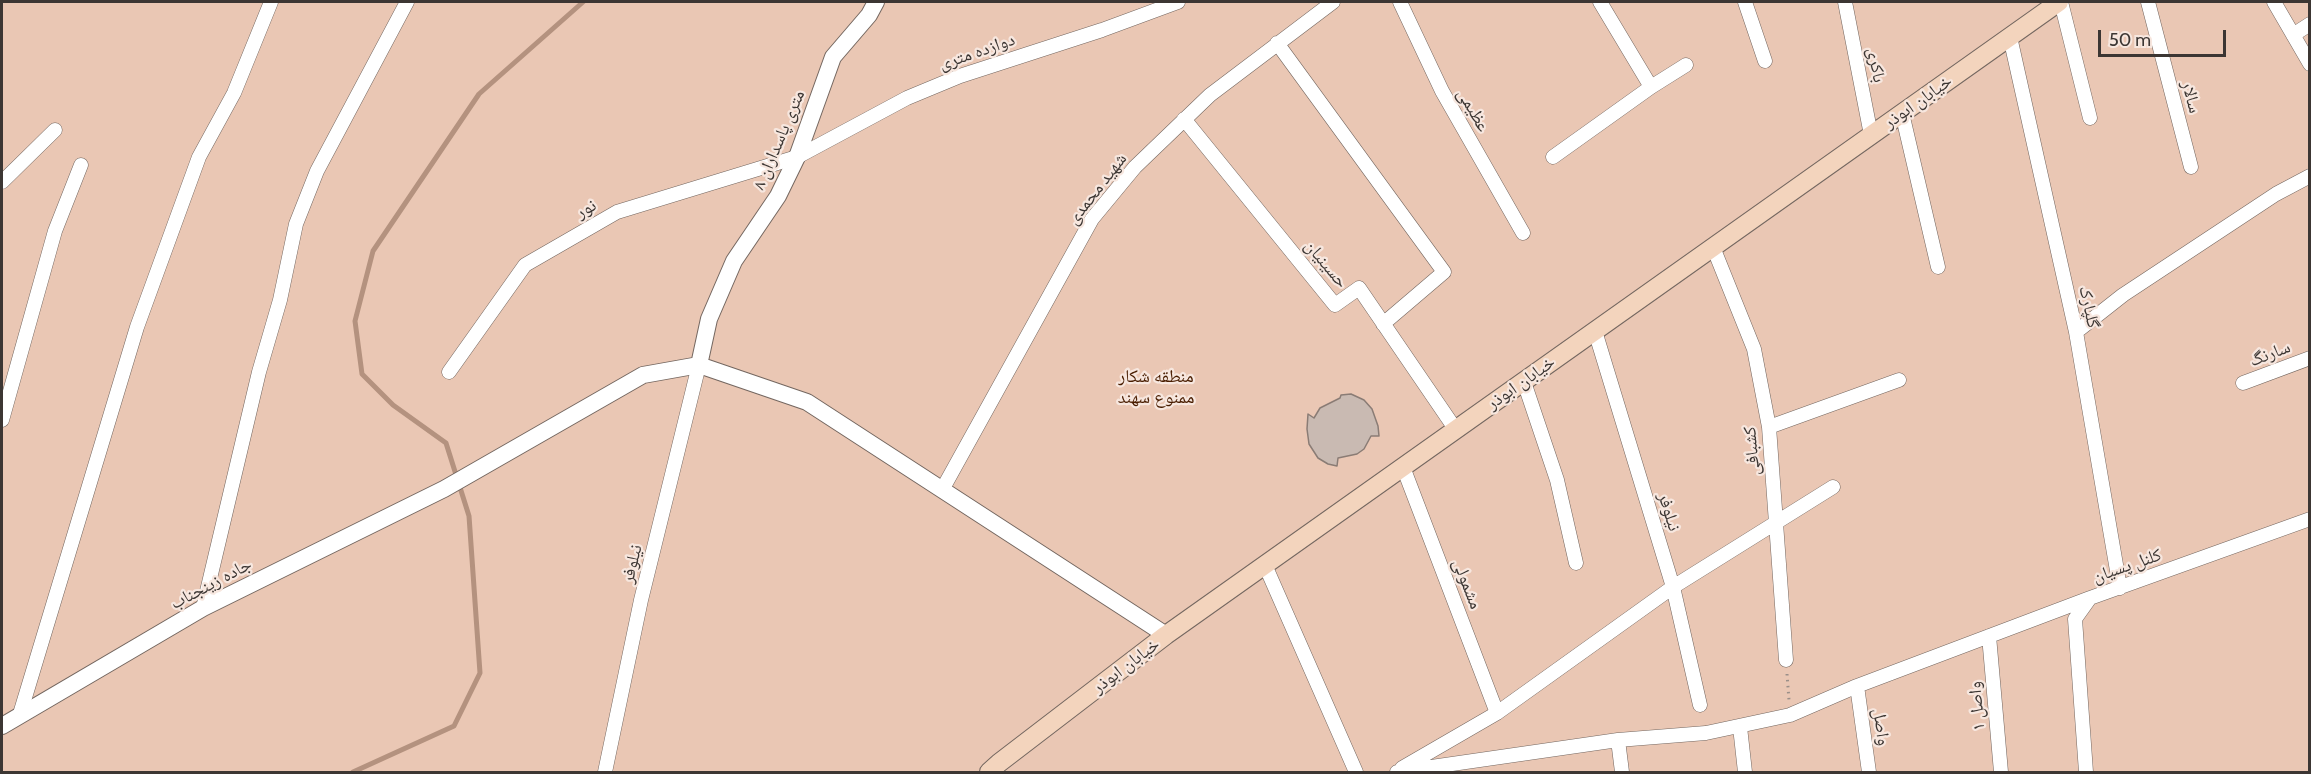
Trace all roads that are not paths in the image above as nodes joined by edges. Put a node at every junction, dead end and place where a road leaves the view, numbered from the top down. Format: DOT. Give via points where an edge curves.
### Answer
graph roads {
  1 [pos="271,2"];
  2 [pos="407,2"];
  3 [pos="876,2"];
  4 [pos="1178,2"];
  5 [pos="1333,2"];
  6 [pos="1400,2"];
  7 [pos="1600,2"];
  8 [pos="1745,2"];
  9 [pos="1845,2"];
  10 [pos="2060,2"];
  11 [pos="2148,2"];
  12 [pos="2274,2"];
  13 [pos="2310,24"];
  14 [pos="2293,35"];
  15 [pos="2010,37"];
  16 [pos="1277,43"];
  17 [pos="1765,61"];
  18 [pos="2310,64"];
  19 [pos="1686,65"];
  20 [pos="1651,87"];
  21 [pos="1902,113"];
  22 [pos="2090,118"];
  23 [pos="1184,119"];
  24 [pos="55,130"];
  25 [pos="1871,135"];
  26 [pos="797,157"];
  27 [pos="1553,158"];
  28 [pos="81,165"];
  29 [pos="2191,167"];
  30 [pos="2310,176"];
  31 [pos="2,183"];
  32 [pos="1523,233"];
  33 [pos="1713,247"];
  34 [pos="1938,267"];
  35 [pos="1383,324"];
  36 [pos="1595,331"];
  37 [pos="2076,332"];
  38 [pos="2310,358"];
  39 [pos="699,365"];
  40 [pos="448,372"];
  41 [pos="1899,380"];
  42 [pos="1524,381"];
  43 [pos="2243,383"];
  44 [pos="2,420"];
  45 [pos="1769,427"];
  46 [pos="1456,430"];
  47 [pos="1403,467"];
  48 [pos="1833,487"];
  49 [pos="942,490"];
  50 [pos="2310,519"];
  51 [pos="1776,521"];
  52 [pos="1576,563"];
  53 [pos="1265,565"];
  54 [pos="1673,587"];
  55 [pos="2120,588"];
  56 [pos="2090,598"];
  57 [pos="203,608"];
  58 [pos="1166,635"];
  59 [pos="1989,636"];
  60 [pos="1786,660"];
  61 [pos="1857,686"];
  62 [pos="1700,705"];
  63 [pos="1497,713"];
  64 [pos="20,714"];
  65 [pos="2,726"];
  66 [pos="1740,727"];
  67 [pos="1618,740"];
  68 [pos="1497,758"];
  69 [pos="605,772"];
  70 [pos="989,772"];
  71 [pos="1356,772"];
  72 [pos="1396,772"];
  73 [pos="1498,772"];
  74 [pos="1622,772"];
  75 [pos="1745,772"];
  76 [pos="1869,772"];
  77 [pos="2001,772"];
  78 [pos="2086,772"];
  1 -- 64 [label="street" via="234,93 199,157 137,327"];
  2 -- 57 [label="street" via="317,171 296,224"];
  3 -- 26 [label="street, ۸ متری پاسداران" via="833,57"];
  4 -- 26 [label="street, دوازده متری" via="960,75 907,98"];
  5 -- 16 [label="street, شهید محمدی"];
  6 -- 32 [label="street, عظیمی" via="1442,91"];
  7 -- 20 [label="street"];
  8 -- 17 [label="street"];
  9 -- 25 [label="street, باکری"];
  10 -- 15 [label="main road, خیابان ابوذر"];
  10 -- 22 [label="street"];
  11 -- 29 [label="street, سالار"];
  12 -- 14 [label="street"];
  13 -- 14 [label="street"];
  14 -- 18 [label="street"];
  15 -- 21 [label="main road, خیابان ابوذر"];
  15 -- 37 [label="street, گلپارک"];
  16 -- 23 [label="street, شهید محمدی"];
  16 -- 35 [label="street" via="1444,272"];
  19 -- 20 [label="street"];
  20 -- 27 [label="street"];
  21 -- 25 [label="main road, خیابان ابوذر"];
  21 -- 34 [label="street"];
  23 -- 35 [label="street, حسینیان" via="1335,305 1359,288"];
  23 -- 49 [label="street, شهید محمدی" via="1092,219"];
  24 -- 31 [label="street"];
  25 -- 33 [label="main road, خیابان ابوذر"];
  26 -- 39 [label="street, ۸ متری پاسداران" via="778,196 734,261 709,320"];
  26 -- 40 [label="street, نور" via="617,212 525,265"];
  28 -- 44 [label="street" via="55,231"];
  30 -- 37 [label="street" via="2276,194 2123,295"];
  33 -- 36 [label="main road, خیابان ابوذر"];
  33 -- 45 [label="street, کشبافی" via="1754,349"];
  35 -- 46 [label="street, حسینیان"];
  36 -- 42 [label="main road, خیابان ابوذر"];
  36 -- 54 [label="street, نیلوفر"];
  37 -- 55 [label="street, گلپارک"];
  38 -- 43 [label="street, سارنگ"];
  39 -- 49 [label="street" via="807,402"];
  39 -- 57 [label="street, جاده زینجناب" via="643,375 444,489"];
  39 -- 69 [label="street, نیلوفر"];
  41 -- 45 [label="street"];
  42 -- 46 [label="main road, خیابان ابوذر"];
  42 -- 52 [label="street" via="1557,480"];
  45 -- 51 [label="street, کشبافی"];
  46 -- 47 [label="main road, خیابان ابوذر"];
  47 -- 53 [label="main road, خیابان ابوذر"];
  47 -- 63 [label="street, مشمولی"];
  48 -- 51 [label="street"];
  49 -- 58 [label="street"];
  50 -- 55 [label="street, کلنل پسیان"];
  51 -- 54 [label="street"];
  51 -- 60 [label="street, کشبافی"];
  53 -- 58 [label="main road, خیابان ابوذر"];
  53 -- 71 [label="street"];
  54 -- 62 [label="street, نیلوفر"];
  54 -- 63 [label="street"];
  55 -- 56 [label="street, کلنل پسیان"];
  56 -- 59 [label="street"];
  56 -- 78 [label="street, کلنل پسیان" via="2075,619"];
  57 -- 64 [label="street, جاده زینجناب"];
  58 -- 70 [label="main road, خیابان ابوذر"];
  59 -- 61 [label="street"];
  59 -- 77 [label="street, واصل ۱"];
  61 -- 66 [label="street" via="1790,715"];
  61 -- 76 [label="street, واصل"];
  63 -- 72 [label="street"];
  64 -- 65 [label="street, جاده زینجناب"];
  66 -- 67 [label="street"];
  66 -- 75 [label="street"];
  67 -- 68 [label="street"];
  67 -- 74 [label="street"];
  68 -- 72 [label="street"];
  68 -- 73 [label="street"];
}
